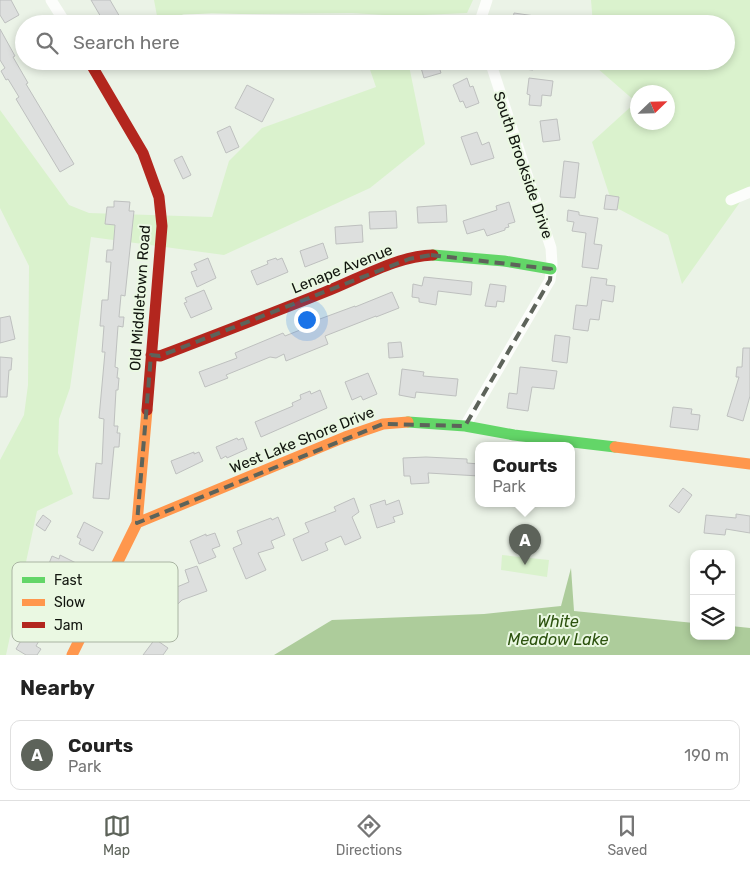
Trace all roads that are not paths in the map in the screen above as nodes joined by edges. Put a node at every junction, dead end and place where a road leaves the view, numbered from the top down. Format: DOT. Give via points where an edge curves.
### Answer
graph roads {
  1 [pos="51,0"];
  2 [pos="487,0"];
  3 [pos="60,15"];
  4 [pos="482,15"];
  5 [pos="94,70"];
  6 [pos="493,70"];
  7 [pos="750,192"];
  8 [pos="731,200"];
  9 [pos="551,269"];
  10 [pos="151,355"];
  11 [pos="465,426"];
  12 [pos="571,442"];
  13 [pos="575,442"];
  14 [pos="750,464"];
  15 [pos="137,523"];
  16 [pos="118,562"];
  17 [pos="78,642"];
  18 [pos="72,655"];
  1 -- 3 [label="street"];
  2 -- 4 [label="street"];
  5 -- 10 [label="street, Old Middletown Road" via="143,153 159,197 162,226"];
  6 -- 9 [label="street, South Brookside Drive" via="546,229 551,248"];
  7 -- 8 [label="street"];
  9 -- 10 [label="street, Lenape Avenue" via="431,255 410,259 169,353"];
  9 -- 11 [label="street, South Brookside Drive" via="550,280"];
  10 -- 15 [label="street, Old Middletown Road"];
  11 -- 12 [label="street, West Lake Shore Drive"];
  11 -- 15 [label="street, West Lake Shore Drive" via="410,422 383,424"];
  13 -- 14 [label="street, West Lake Shore Drive"];
  15 -- 16 [label="street"];
  17 -- 18 [label="street"];
}
